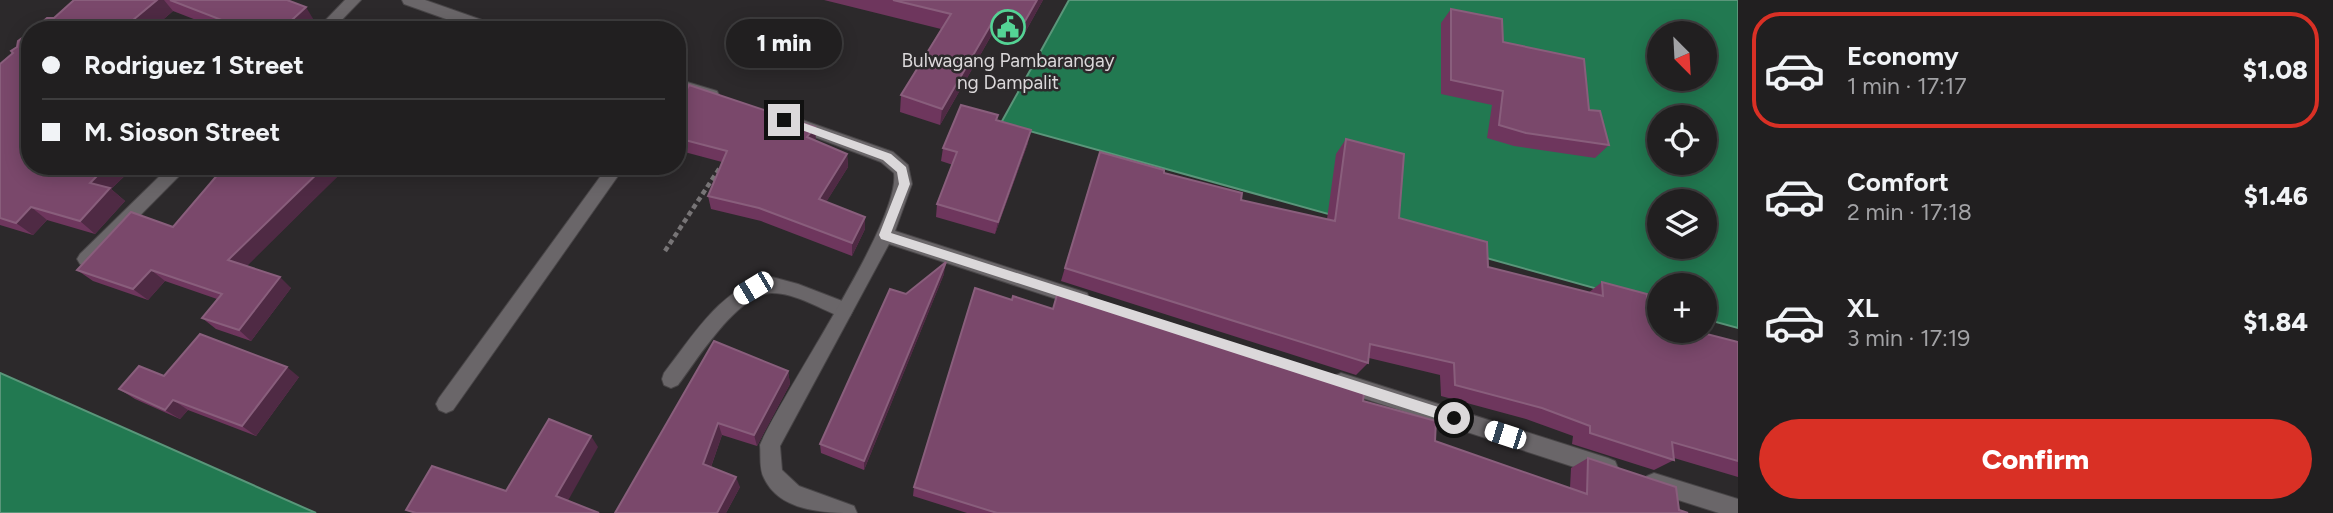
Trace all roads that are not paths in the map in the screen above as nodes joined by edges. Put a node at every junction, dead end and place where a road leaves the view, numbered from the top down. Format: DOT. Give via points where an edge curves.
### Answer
graph roads {
  1 [pos="354,0"];
  2 [pos="409,0"];
  3 [pos="332,21"];
  4 [pos="468,21"];
  5 [pos="686,88"];
  6 [pos="726,100"];
  7 [pos="784,120"];
  8 [pos="172,175"];
  9 [pos="611,175"];
  10 [pos="885,235"];
  11 [pos="86,259"];
  12 [pos="1095,303"];
  13 [pos="844,310"];
  14 [pos="1318,374"];
  15 [pos="671,379"];
  16 [pos="446,404"];
  17 [pos="1738,509"];
  18 [pos="847,513"];
  1 -- 3 [label="street"];
  2 -- 4 [label="street"];
  5 -- 6 [label="street"];
  7 -- 10 [label="street" via="887,157 902,170 904,184"];
  8 -- 11 [label="street"];
  9 -- 16 [label="street"];
  10 -- 12 [label="street"];
  10 -- 13 [label="street"];
  13 -- 15 [label="street" via="772,285 753,288 738,297"];
  13 -- 18 [label="street" via="770,445 772,474 793,494"];
  14 -- 17 [label="street"];
}
